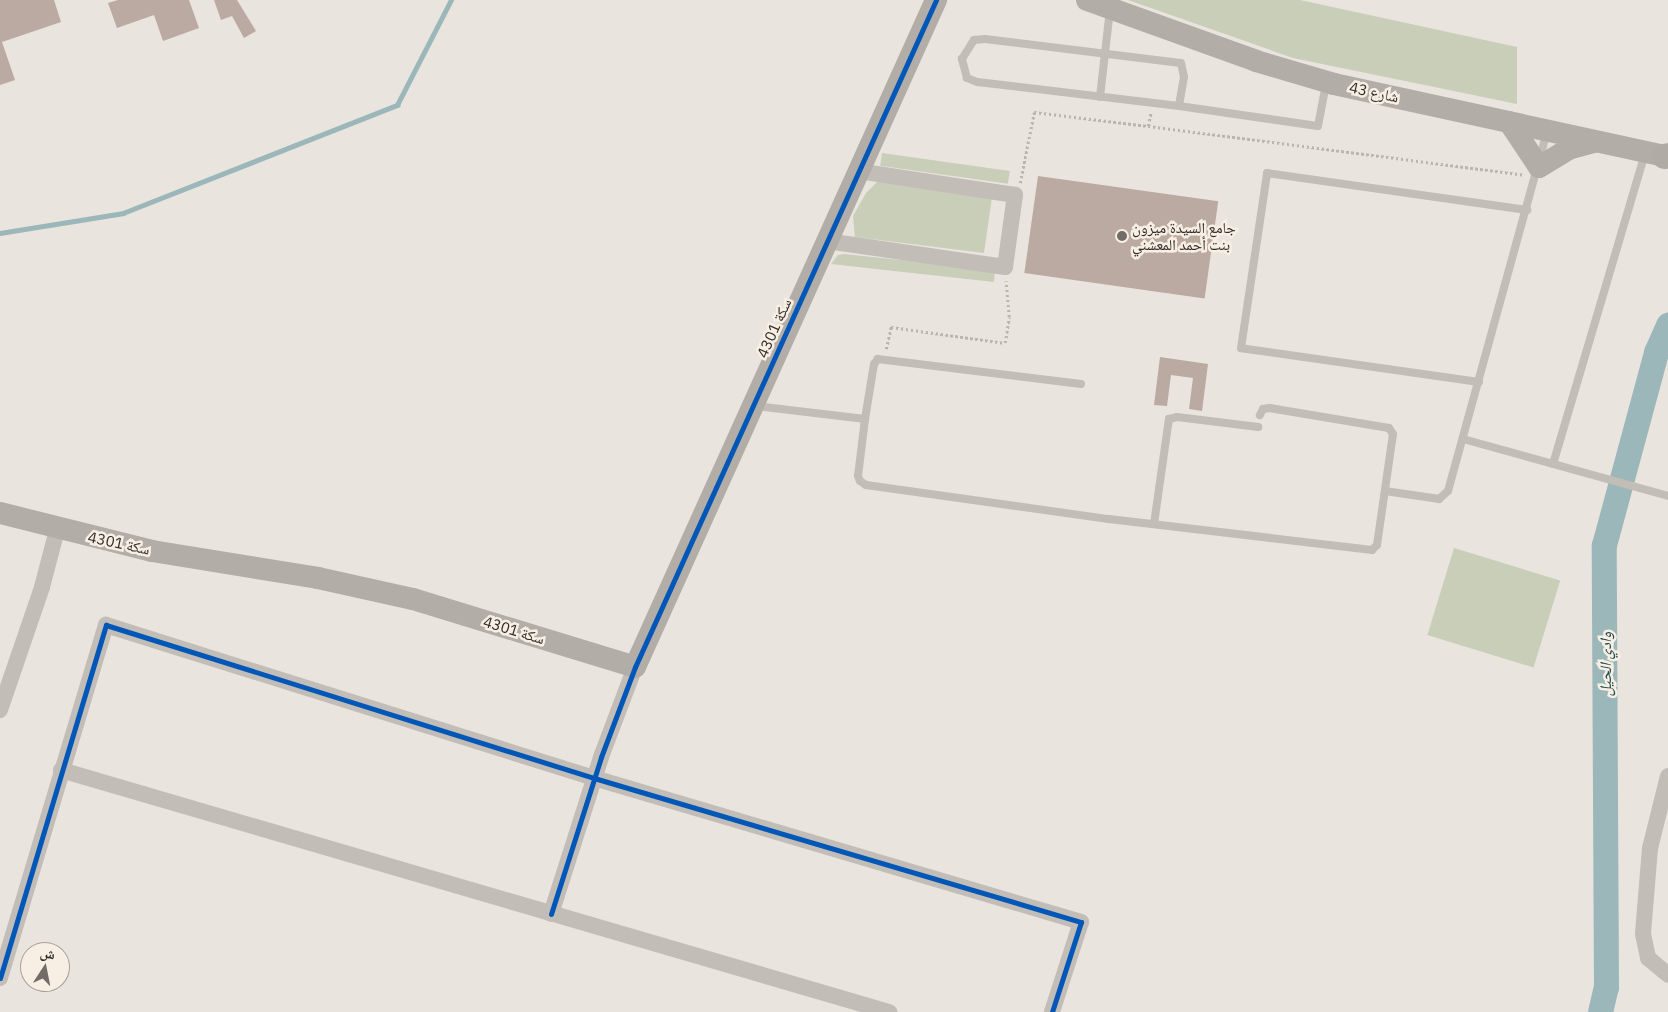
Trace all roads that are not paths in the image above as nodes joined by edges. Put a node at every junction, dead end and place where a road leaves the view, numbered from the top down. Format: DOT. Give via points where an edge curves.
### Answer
graph roads {
  1 [pos="936,0"];
  2 [pos="1087,0"];
  3 [pos="1110,8"];
  4 [pos="1105,53"];
  5 [pos="1327,82"];
  6 [pos="1100,97"];
  7 [pos="1179,106"];
  8 [pos="1509,122"];
  9 [pos="1548,131"];
  10 [pos="1595,141"];
  11 [pos="1661,155"];
  12 [pos="859,171"];
  13 [pos="1538,172"];
  14 [pos="1527,210"];
  15 [pos="827,241"];
  16 [pos="1479,382"];
  17 [pos="1080,384"];
  18 [pos="753,406"];
  19 [pos="1260,415"];
  20 [pos="865,419"];
  21 [pos="1258,427"];
  22 [pos="1463,439"];
  23 [pos="1553,464"];
  24 [pos="1385,491"];
  25 [pos="1668,496"];
  26 [pos="0,513"];
  27 [pos="1154,524"];
  28 [pos="57,530"];
  29 [pos="635,667"];
  30 [pos="3,692"];
  31 [pos="0,710"];
  32 [pos="60,770"];
  33 [pos="1668,776"];
  34 [pos="594,778"];
  35 [pos="551,914"];
  36 [pos="1668,975"];
  37 [pos="0,978"];
  38 [pos="889,1012"];
  39 [pos="1052,1012"];
  1 -- 12 [label="street, سكة 4301"];
  2 -- 3 [label="street, شارع 43"];
  3 -- 4 [label="lane"];
  3 -- 5 [label="street, شارع 43" via="1256,61"];
  4 -- 6 [label="lane"];
  4 -- 6 [label="lane" via="985,38 974,40 962,59 967,78 977,82"];
  4 -- 7 [label="lane" via="1181,63 1184,77"];
  5 -- 7 [label="lane" via="1318,126"];
  5 -- 8 [label="street, شارع 43"];
  6 -- 7 [label="lane"];
  8 -- 9 [label="street, شارع 43"];
  8 -- 13 [label="street"];
  9 -- 10 [label="street, شارع 43"];
  9 -- 13 [label="lane"];
  10 -- 11 [label="street, شارع 43"];
  10 -- 13 [label="street" via="1571,148"];
  11 -- 23 [label="lane"];
  12 -- 15 [label="street, سكة 4301"];
  12 -- 15 [label="street" via="1015,195 1005,267"];
  13 -- 14 [label="lane"];
  14 -- 16 [label="lane"];
  14 -- 16 [label="lane" via="1267,173 1241,348"];
  15 -- 18 [label="street, سكة 4301"];
  16 -- 22 [label="lane"];
  17 -- 20 [label="lane" via="885,357 874,364"];
  18 -- 20 [label="lane"];
  18 -- 29 [label="street, سكة 4301"];
  19 -- 24 [label="lane" via="1263,409 1270,408 1389,428 1393,434"];
  20 -- 27 [label="lane" via="858,476 866,485"];
  21 -- 27 [label="lane" via="1177,417 1169,419"];
  22 -- 23 [label="lane"];
  22 -- 24 [label="lane" via="1445,497"];
  23 -- 25 [label="lane"];
  24 -- 27 [label="lane" via="1377,545 1364,552"];
  26 -- 28 [label="street, سكة 4301"];
  28 -- 29 [label="street, سكة 4301" via="413,599"];
  28 -- 30 [label="street" via="42,587"];
  29 -- 34 [label="street"];
  30 -- 31 [label="street"];
  32 -- 34 [label="street" via="106,624"];
  32 -- 35 [label="street"];
  32 -- 37 [label="street"];
  33 -- 36 [label="street" via="1650,848 1643,934 1648,958"];
  34 -- 35 [label="street"];
  34 -- 39 [label="street" via="1081,922"];
  35 -- 38 [label="street"];
}
